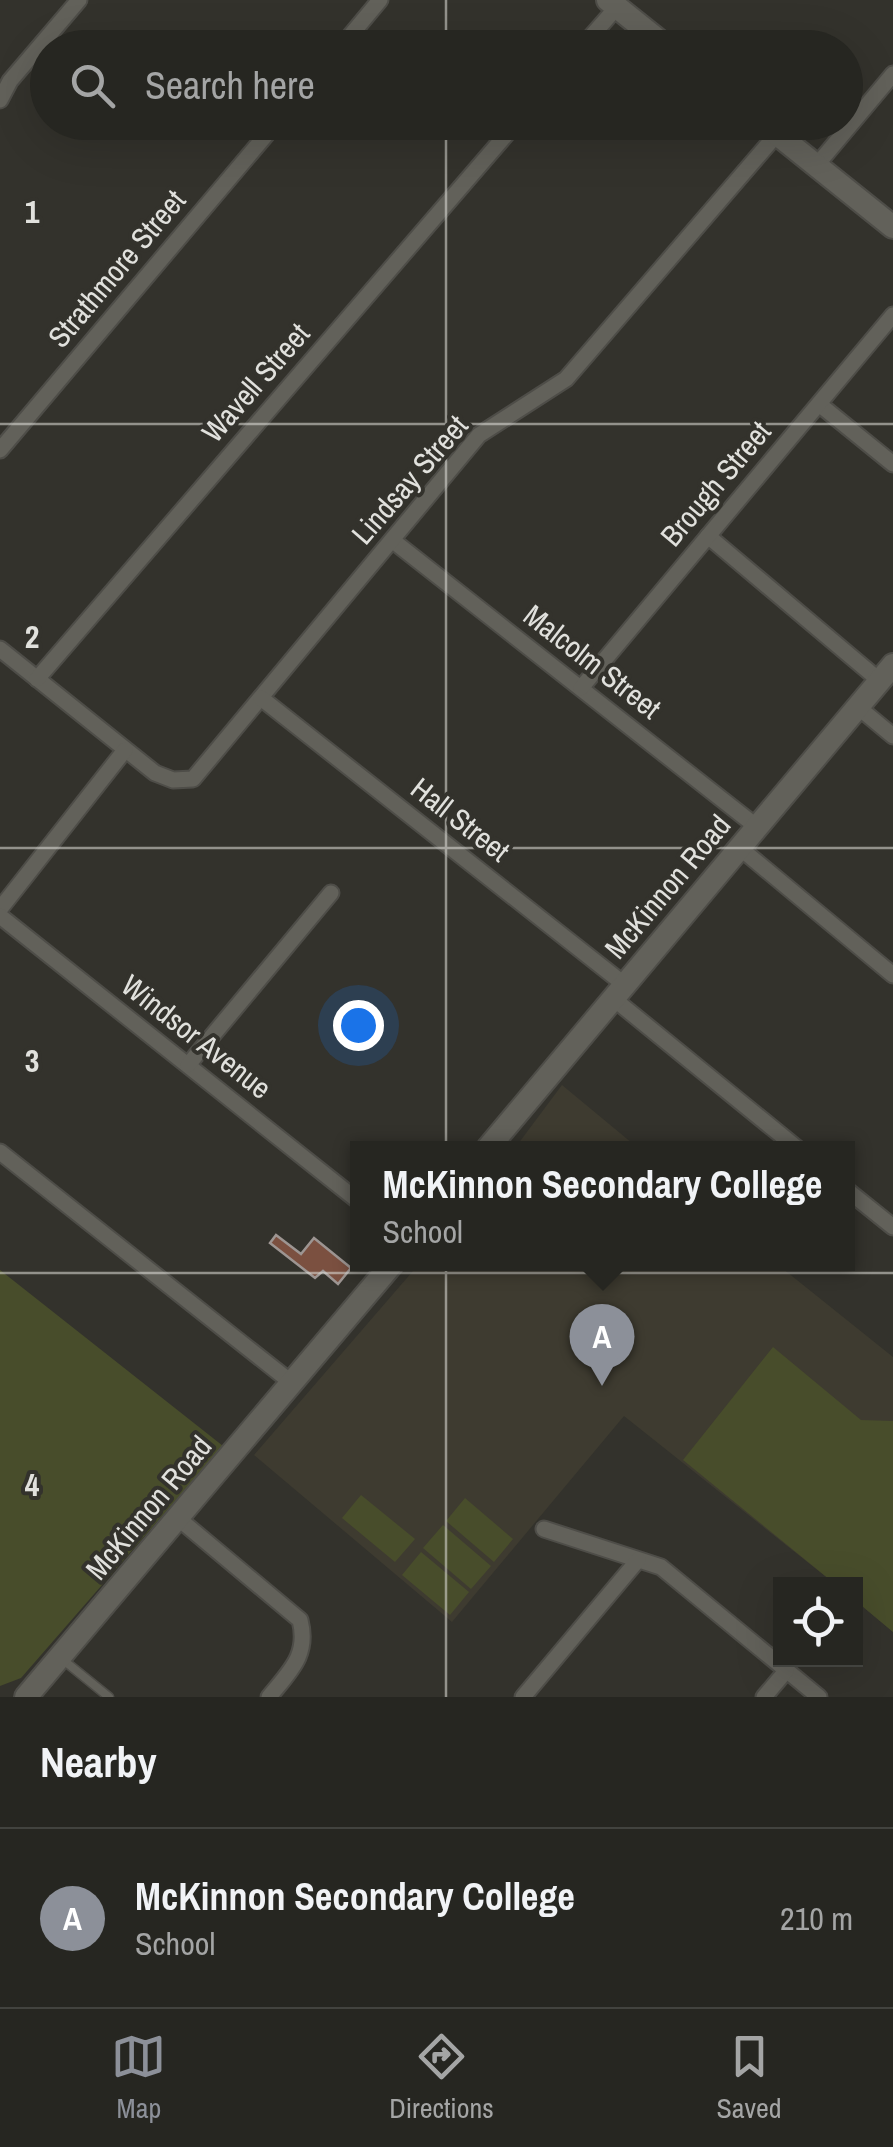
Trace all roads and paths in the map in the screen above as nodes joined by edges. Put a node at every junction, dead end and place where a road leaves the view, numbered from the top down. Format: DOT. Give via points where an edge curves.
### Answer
graph roads {
  1 [pos="79,0"];
  2 [pos="380,0"];
  3 [pos="613,3"];
  4 [pos="53,30"];
  5 [pos="355,30"];
  6 [pos="594,30"];
  7 [pos="646,30"];
  8 [pos="30,58"];
  9 [pos="893,74"];
  10 [pos="0,100"];
  11 [pos="863,110"];
  12 [pos="262,140"];
  13 [pos="500,140"];
  14 [pos="760,140"];
  15 [pos="785,140"];
  16 [pos="838,140"];
  17 [pos="816,166"];
  18 [pos="893,227"];
  19 [pos="893,315"];
  20 [pos="819,404"];
  21 [pos="0,450"];
  22 [pos="893,464"];
  23 [pos="708,536"];
  24 [pos="392,540"];
  25 [pos="0,650"];
  26 [pos="886,673"];
  27 [pos="37,678"];
  28 [pos="581,688"];
  29 [pos="261,698"];
  30 [pos="858,707"];
  31 [pos="893,736"];
  32 [pos="126,750"];
  33 [pos="757,827"];
  34 [pos="740,848"];
  35 [pos="330,892"];
  36 [pos="0,913"];
  37 [pos="893,974"];
  38 [pos="620,992"];
  39 [pos="188,1066"];
  40 [pos="494,1141"];
  41 [pos="789,1141"];
  42 [pos="0,1152"];
  43 [pos="350,1194"];
  44 [pos="855,1196"];
  45 [pos="893,1227"];
  46 [pos="386,1271"];
  47 [pos="292,1383"];
  48 [pos="179,1519"];
  49 [pos="544,1529"];
  50 [pos="638,1560"];
  51 [pos="62,1658"];
  52 [pos="786,1671"];
  53 [pos="26,1697"];
  54 [pos="109,1697"];
  55 [pos="269,1697"];
  56 [pos="523,1697"];
  57 [pos="764,1697"];
  58 [pos="818,1697"];
  1 -- 4 [label="street"];
  2 -- 5 [label="street"];
  3 -- 6 [label="street"];
  3 -- 7 [label="street"];
  8 -- 10 [label="street"];
  9 -- 11 [label="street"];
  12 -- 21 [label="street, Strathmore Street"];
  13 -- 27 [label="street, Wavell Street"];
  14 -- 24 [label="street, Lindsay Street" via="566,379 479,435"];
  15 -- 17 [label="street"];
  16 -- 17 [label="street"];
  17 -- 18 [label="street"];
  19 -- 20 [label="street, Brough Street"];
  20 -- 22 [label="street"];
  20 -- 23 [label="street, Brough Street"];
  23 -- 26 [label="street"];
  23 -- 28 [label="street, Brough Street"];
  24 -- 28 [label="street, Malcolm Street"];
  24 -- 29 [label="street, Lindsay Street"];
  25 -- 27 [label="street"];
  26 -- 30 [label="street, McKinnon Road"];
  27 -- 32 [label="street"];
  28 -- 33 [label="street, Malcolm Street"];
  29 -- 32 [label="street, Lindsay Street" via="193,779 155,773"];
  29 -- 38 [label="street, Hall Street"];
  30 -- 31 [label="street"];
  30 -- 33 [label="street, McKinnon Road"];
  32 -- 36 [label="street"];
  33 -- 34 [label="street, McKinnon Road"];
  34 -- 37 [label="street"];
  34 -- 38 [label="street, McKinnon Road"];
  35 -- 39 [label="street"];
  36 -- 39 [label="street, Windsor Avenue"];
  38 -- 40 [label="street, McKinnon Road"];
  38 -- 41 [label="street, Hall Street"];
  39 -- 43 [label="street, Windsor Avenue"];
  42 -- 47 [label="street"];
  44 -- 45 [label="street"];
  46 -- 47 [label="street, McKinnon Road"];
  47 -- 48 [label="street, McKinnon Road"];
  48 -- 51 [label="street, McKinnon Road"];
  48 -- 55 [label="street" via="300,1620 305,1640 299,1660"];
  49 -- 50 [label="street"];
  50 -- 52 [label="street" via="661,1567"];
  50 -- 56 [label="street"];
  51 -- 53 [label="street, McKinnon Road"];
  51 -- 54 [label="lane"];
  52 -- 57 [label="street"];
  52 -- 58 [label="street"];
}
